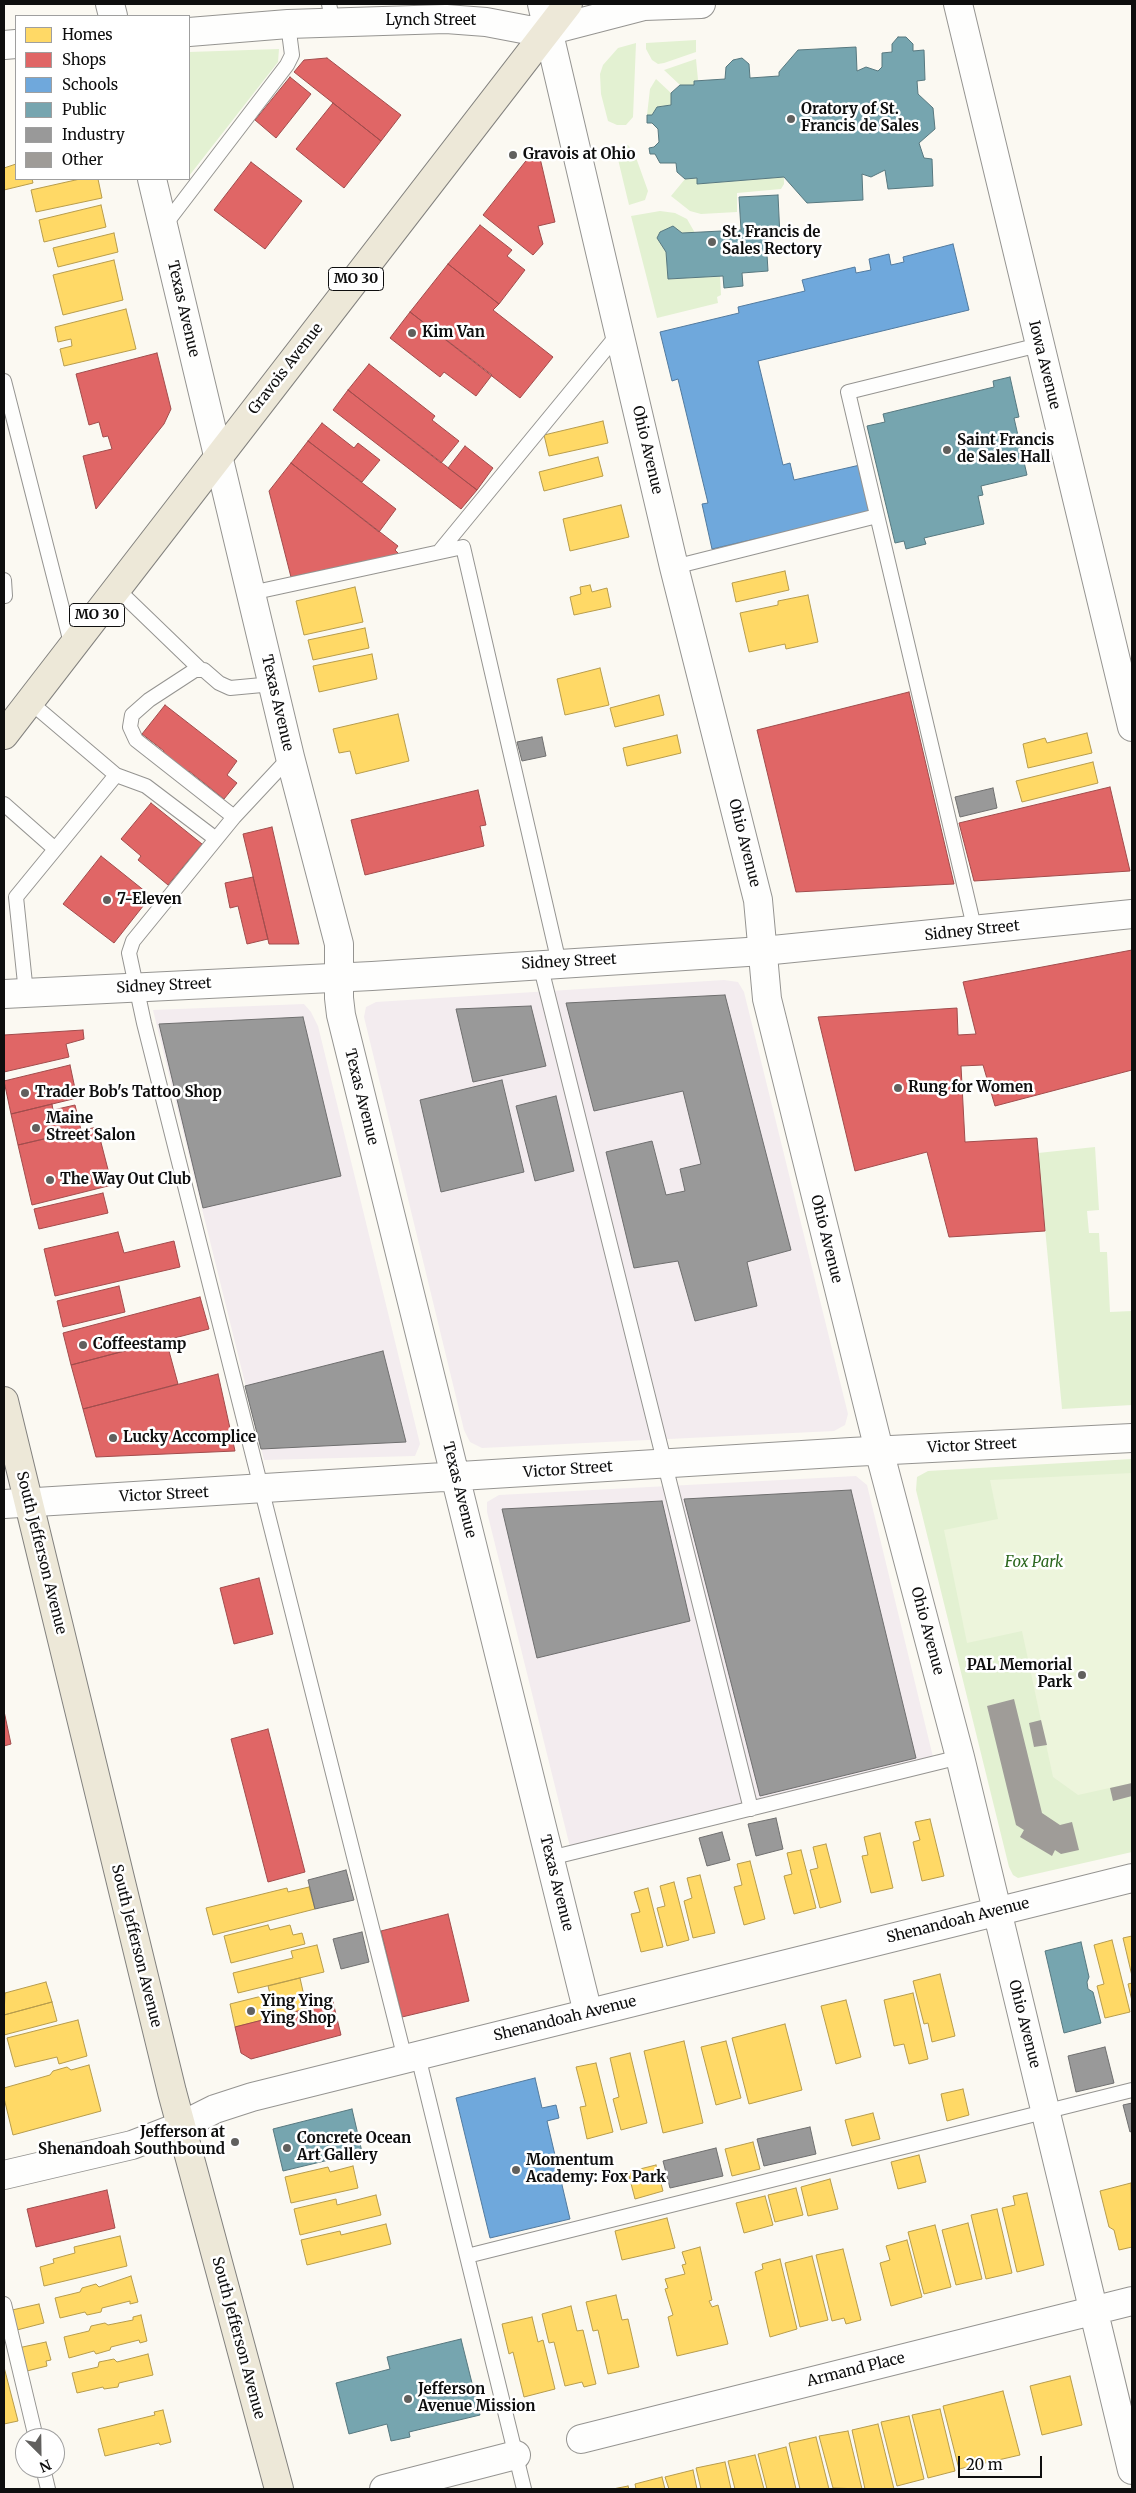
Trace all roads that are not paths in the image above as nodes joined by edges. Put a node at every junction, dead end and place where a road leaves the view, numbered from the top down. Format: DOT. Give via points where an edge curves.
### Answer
graph roads {
  1 [pos="568,4"];
  2 [pos="701,4"];
  3 [pos="958,4"];
  4 [pos="331,13"];
  5 [pos="545,16"];
  6 [pos="288,24"];
  7 [pos="190,32"];
  8 [pos="152,180"];
  9 [pos="164,226"];
  10 [pos="620,332"];
  11 [pos="1039,345"];
  12 [pos="4,381"];
  13 [pos="218,457"];
  14 [pos="878,516"];
  15 [pos="439,552"];
  16 [pos="674,567"];
  17 [pos="4,580"];
  18 [pos="117,589"];
  19 [pos="251,593"];
  20 [pos="5,596"];
  21 [pos="72,648"];
  22 [pos="200,669"];
  23 [pos="273,684"];
  24 [pos="30,702"];
  25 [pos="1132,726"];
  26 [pos="4,735"];
  27 [pos="290,757"];
  28 [pos="116,775"];
  29 [pos="4,804"];
  30 [pos="234,817"];
  31 [pos="216,839"];
  32 [pos="55,849"];
  33 [pos="1132,914"];
  34 [pos="975,931"];
  35 [pos="763,951"];
  36 [pos="549,963"];
  37 [pos="339,978"];
  38 [pos="135,987"];
  39 [pos="15,994"];
  40 [pos="4,1401"];
  41 [pos="1132,1438"];
  42 [pos="879,1450"];
  43 [pos="664,1464"];
  44 [pos="455,1477"];
  45 [pos="262,1489"];
  46 [pos="16,1503"];
  47 [pos="960,1757"];
  48 [pos="751,1808"];
  49 [pos="550,1858"];
  50 [pos="1132,1878"];
  51 [pos="997,1911"];
  52 [pos="588,2013"];
  53 [pos="412,2057"];
  54 [pos="1132,2090"];
  55 [pos="1046,2111"];
  56 [pos="181,2126"];
  57 [pos="4,2175"];
  58 [pos="467,2256"];
  59 [pos="1132,2301"];
  60 [pos="4,2304"];
  61 [pos="1094,2310"];
  62 [pos="34,2428"];
  63 [pos="581,2439"];
  64 [pos="516,2455"];
  65 [pos="1132,2470"];
  66 [pos="279,2489"];
  67 [pos="384,2489"];
  68 [pos="524,2489"];
  1 -- 5 [label="main road, Gravois Avenue / MO 30"];
  2 -- 5 [label="street, Lynch Street" via="644,6 570,26"];
  3 -- 11 [label="street, Iowa Avenue"];
  4 -- 5 [label="street, Lynch Street" via="486,22 528,30"];
  4 -- 6 [label="street, Lynch Street"];
  5 -- 10 [label="street, Ohio Avenue"];
  5 -- 13 [label="main road, Gravois Avenue / MO 30"];
  6 -- 7 [label="street, Lynch Street"];
  6 -- 9 [label="lane" via="292,55 287,65"];
  8 -- 9 [label="street, Texas Avenue"];
  9 -- 13 [label="street, Texas Avenue"];
  10 -- 15 [label="lane"];
  10 -- 16 [label="street, Ohio Avenue"];
  11 -- 14 [label="lane" via="848,392"];
  11 -- 25 [label="street, Iowa Avenue"];
  12 -- 21 [label="lane"];
  13 -- 18 [label="main road, Gravois Avenue / MO 30"];
  13 -- 19 [label="street, Texas Avenue"];
  14 -- 16 [label="lane"];
  14 -- 34 [label="lane"];
  15 -- 19 [label="lane"];
  15 -- 36 [label="lane" via="463,547"];
  16 -- 35 [label="street, Ohio Avenue" via="758,900"];
  17 -- 20 [label="lane"];
  18 -- 21 [label="main road, Gravois Avenue / MO 30"];
  18 -- 22 [label="lane"];
  19 -- 23 [label="street, Texas Avenue"];
  21 -- 24 [label="main road, Gravois Avenue / MO 30"];
  22 -- 23 [label="lane" via="230,688"];
  22 -- 30 [label="lane" via="182,677 141,706 132,716 130,727 134,738 142,745"];
  23 -- 27 [label="street, Texas Avenue"];
  24 -- 26 [label="main road, Gravois Avenue / MO 30"];
  24 -- 28 [label="lane"];
  27 -- 30 [label="lane"];
  27 -- 37 [label="street, Texas Avenue" via="339,944"];
  28 -- 31 [label="lane" via="146,786"];
  28 -- 32 [label="lane"];
  29 -- 32 [label="lane"];
  30 -- 31 [label="lane"];
  31 -- 38 [label="lane" via="133,940 129,953"];
  32 -- 39 [label="lane" via="16,897"];
  33 -- 34 [label="street, Sidney Street"];
  34 -- 35 [label="street, Sidney Street"];
  35 -- 36 [label="street, Sidney Street"];
  35 -- 42 [label="street, Ohio Avenue" via="767,999"];
  36 -- 37 [label="street, Sidney Street"];
  36 -- 43 [label="lane"];
  37 -- 38 [label="street, Sidney Street"];
  37 -- 44 [label="street, Texas Avenue" via="341,1015"];
  38 -- 39 [label="street, Sidney Street"];
  38 -- 45 [label="lane"];
  40 -- 46 [label="main road, South Jefferson Avenue"];
  41 -- 42 [label="street, Victor Street"];
  42 -- 43 [label="street, Victor Street"];
  42 -- 47 [label="street, Ohio Avenue"];
  43 -- 44 [label="street, Victor Street"];
  43 -- 48 [label="lane"];
  44 -- 45 [label="street, Victor Street"];
  44 -- 49 [label="street, Texas Avenue"];
  45 -- 46 [label="street, Victor Street"];
  45 -- 53 [label="lane"];
  46 -- 56 [label="main road, South Jefferson Avenue"];
  47 -- 48 [label="lane"];
  47 -- 51 [label="street, Ohio Avenue"];
  48 -- 49 [label="lane"];
  49 -- 52 [label="street, Texas Avenue"];
  50 -- 51 [label="street, Shenandoah Avenue"];
  51 -- 52 [label="street, Shenandoah Avenue"];
  51 -- 55 [label="street, Ohio Avenue"];
  52 -- 53 [label="street, Shenandoah Avenue"];
  53 -- 56 [label="street, Shenandoah Avenue" via="233,2102"];
  53 -- 58 [label="lane"];
  54 -- 55 [label="lane"];
  55 -- 58 [label="lane"];
  55 -- 61 [label="street, Ohio Avenue"];
  56 -- 57 [label="street, Shenandoah Avenue" via="132,2145"];
  56 -- 66 [label="main road, South Jefferson Avenue"];
  58 -- 64 [label="lane"];
  59 -- 61 [label="street, Armand Place"];
  60 -- 62 [label="lane"];
  61 -- 63 [label="street, Armand Place"];
  61 -- 65 [label="street, Ohio Avenue"];
  64 -- 67 [label="street"];
  64 -- 68 [label="lane"];
}
